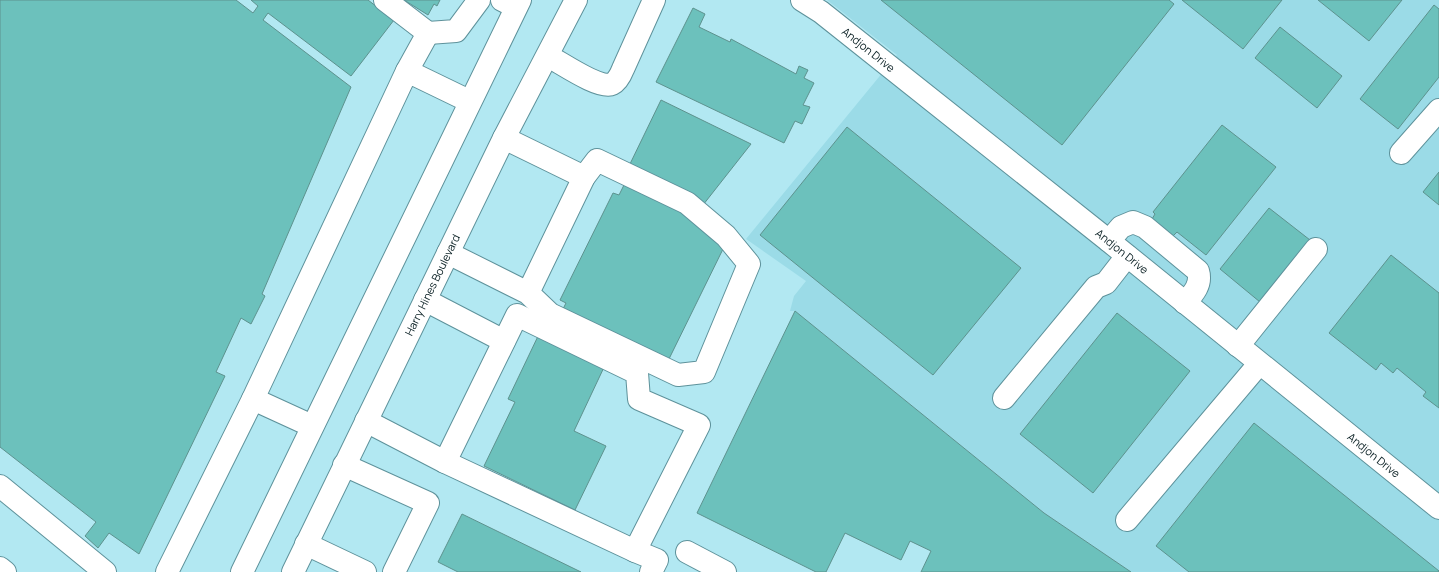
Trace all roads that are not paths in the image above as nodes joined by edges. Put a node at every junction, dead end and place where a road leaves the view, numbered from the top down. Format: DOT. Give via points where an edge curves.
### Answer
graph roads {
  1 [pos="385,0"];
  2 [pos="479,0"];
  3 [pos="576,0"];
  4 [pos="654,0"];
  5 [pos="802,0"];
  6 [pos="513,2"];
  7 [pos="428,33"];
  8 [pos="548,56"];
  9 [pos="407,71"];
  10 [pos="469,101"];
  11 [pos="1439,110"];
  12 [pos="504,138"];
  13 [pos="1401,153"];
  14 [pos="584,177"];
  15 [pos="1109,241"];
  16 [pos="1316,249"];
  17 [pos="448,254"];
  18 [pos="1127,256"];
  19 [pos="528,293"];
  20 [pos="425,300"];
  21 [pos="1185,303"];
  22 [pos="504,341"];
  23 [pos="1238,346"];
  24 [pos="1259,364"];
  25 [pos="1004,398"];
  26 [pos="253,399"];
  27 [pos="366,421"];
  28 [pos="312,426"];
  29 [pos="445,462"];
  30 [pos="344,465"];
  31 [pos="0,486"];
  32 [pos="1439,508"];
  33 [pos="1127,520"];
  34 [pos="306,544"];
  35 [pos="635,551"];
  36 [pos="687,552"];
  37 [pos="0,568"];
  38 [pos="5,572"];
  39 [pos="105,572"];
  40 [pos="167,572"];
  41 [pos="242,572"];
  42 [pos="293,572"];
  43 [pos="365,572"];
  44 [pos="394,572"];
  45 [pos="651,572"];
  46 [pos="725,572"];
  1 -- 7 [label="main road"];
  2 -- 7 [label="main road" via="456,31"];
  3 -- 8 [label="main road, Harry Hines Boulevard"];
  4 -- 8 [label="main road" via="624,69 613,84 605,85 595,81"];
  5 -- 15 [label="main road, Andjon Drive" via="821,12"];
  6 -- 10 [label="main road"];
  7 -- 9 [label="main road"];
  8 -- 12 [label="main road, Harry Hines Boulevard"];
  9 -- 10 [label="main road"];
  9 -- 26 [label="main road"];
  10 -- 28 [label="main road"];
  11 -- 13 [label="main road"];
  12 -- 14 [label="main road"];
  12 -- 17 [label="main road, Harry Hines Boulevard"];
  14 -- 19 [label="main road"];
  14 -- 19 [label="main road" via="597,160 687,203 726,236 749,264 704,372 678,375 550,314"];
  15 -- 18 [label="main road, Andjon Drive"];
  15 -- 21 [label="main road" via="1121,227 1133,222 1145,227 1198,271 1200,279 1195,292"];
  16 -- 23 [label="main road"];
  17 -- 19 [label="main road"];
  17 -- 20 [label="main road, Harry Hines Boulevard"];
  18 -- 21 [label="main road, Andjon Drive"];
  18 -- 25 [label="main road" via="1106,283 1096,287"];
  20 -- 22 [label="main road"];
  20 -- 27 [label="main road, Harry Hines Boulevard"];
  21 -- 23 [label="main road, Andjon Drive"];
  22 -- 29 [label="main road"];
  22 -- 35 [label="main road" via="517,315 638,373 639,399 699,425"];
  23 -- 24 [label="main road, Andjon Drive"];
  24 -- 32 [label="main road, Andjon Drive"];
  24 -- 33 [label="main road"];
  26 -- 28 [label="main road"];
  26 -- 40 [label="main road"];
  27 -- 29 [label="main road"];
  27 -- 30 [label="main road, Harry Hines Boulevard"];
  28 -- 41 [label="main road"];
  29 -- 35 [label="main road"];
  30 -- 34 [label="main road, Harry Hines Boulevard"];
  30 -- 44 [label="main road" via="428,503"];
  31 -- 39 [label="main road"];
  34 -- 42 [label="main road, Harry Hines Boulevard"];
  34 -- 43 [label="main road"];
  35 -- 45 [label="main road" via="657,560"];
  36 -- 46 [label="main road"];
  37 -- 38 [label="main road"];
}
